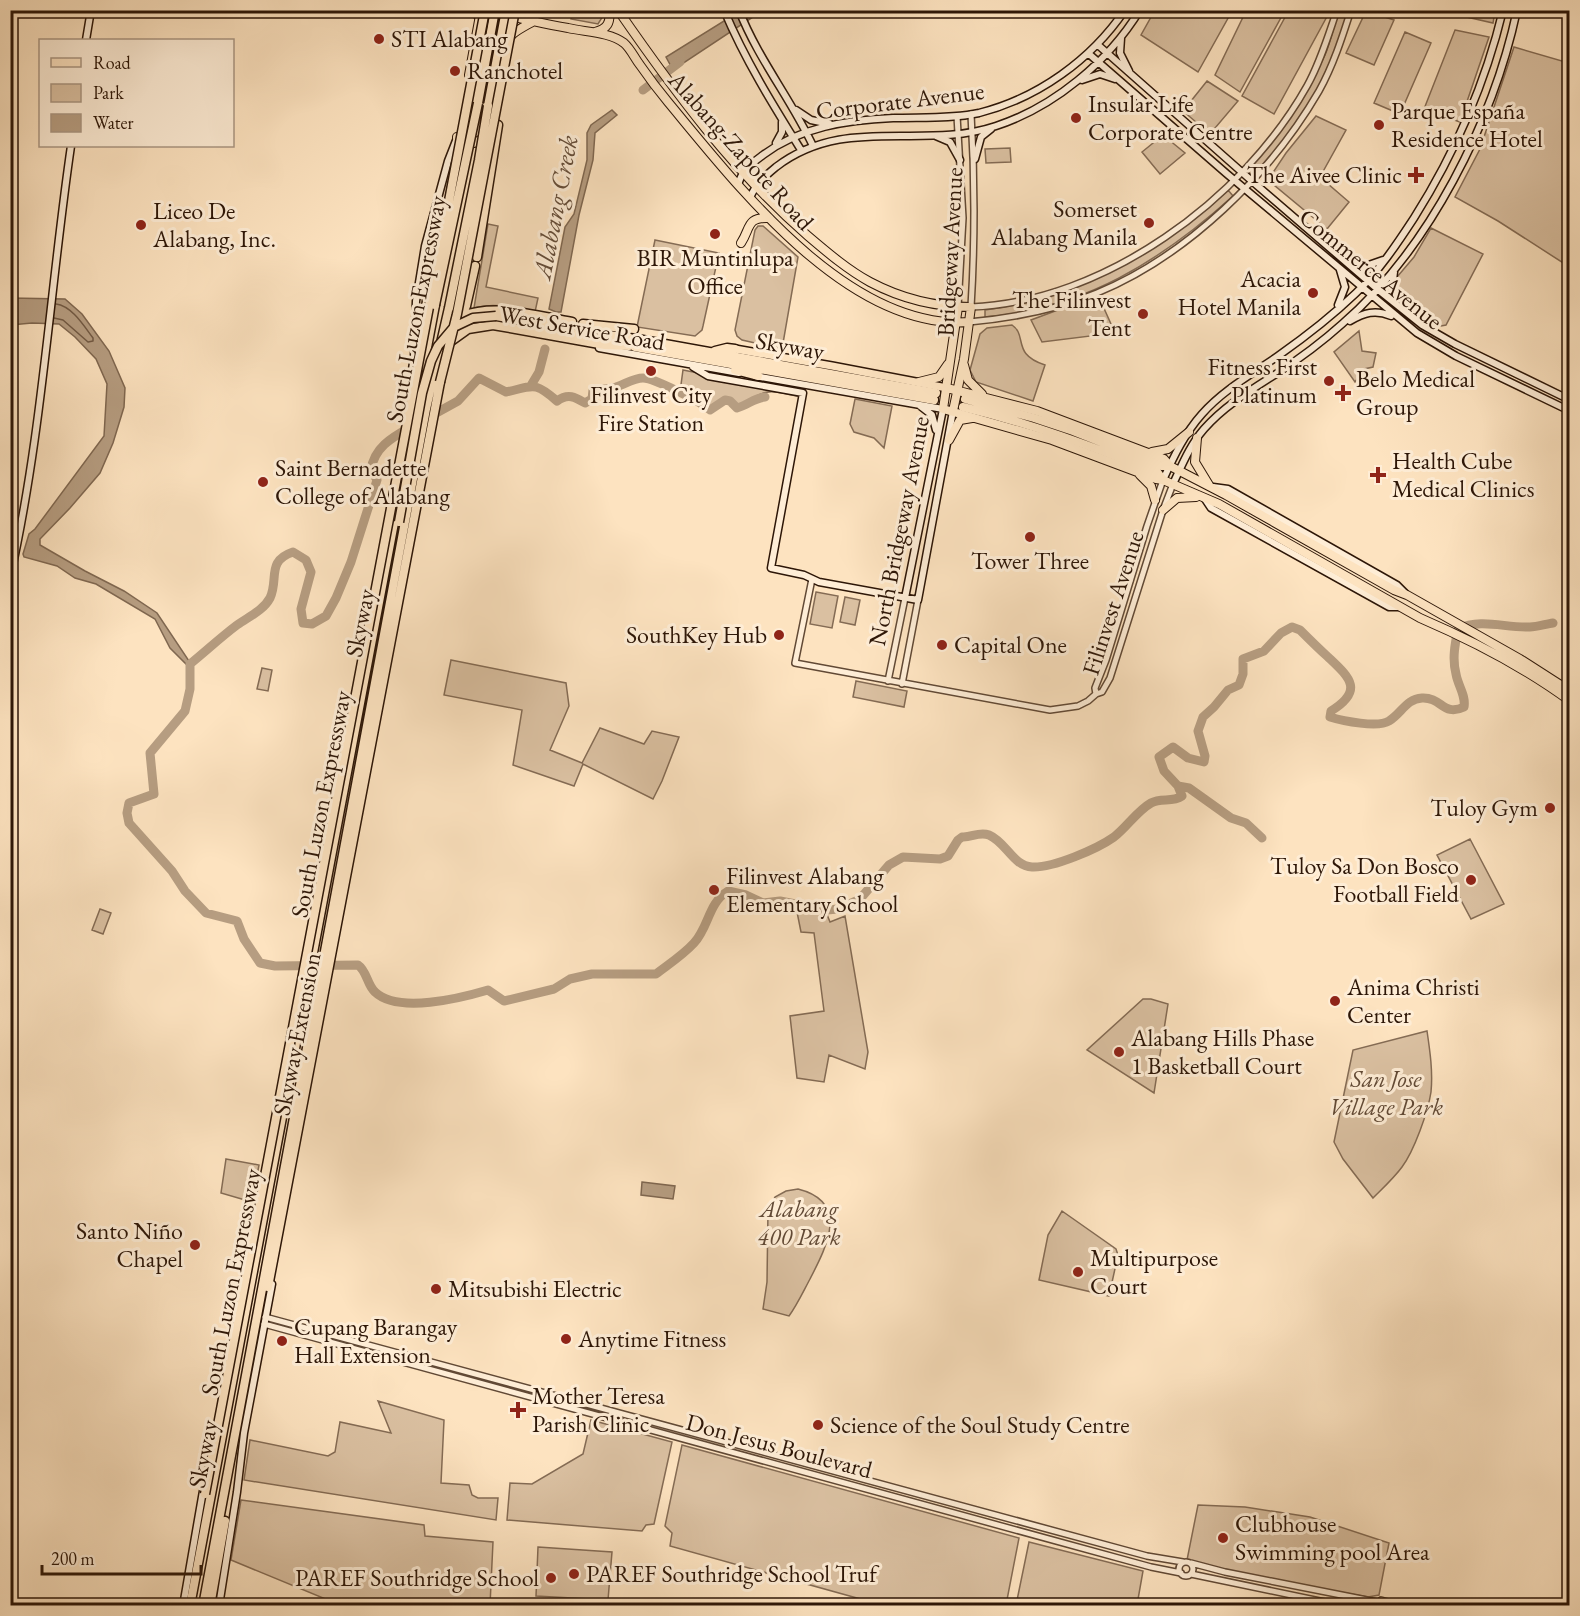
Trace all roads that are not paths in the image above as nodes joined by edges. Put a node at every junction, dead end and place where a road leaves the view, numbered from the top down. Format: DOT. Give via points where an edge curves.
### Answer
graph roads {
  1 [pos="91,10"];
  2 [pos="471,10"];
  3 [pos="493,10"];
  4 [pos="526,10"];
  5 [pos="609,10"];
  6 [pos="618,10"];
  7 [pos="738,10"];
  8 [pos="1125,10"];
  9 [pos="1140,10"];
  10 [pos="1337,10"];
  11 [pos="1351,10"];
  12 [pos="1503,10"];
  13 [pos="1517,10"];
  14 [pos="510,12"];
  15 [pos="724,12"];
  16 [pos="482,13"];
  17 [pos="534,21"];
  18 [pos="594,33"];
  19 [pos="1122,35"];
  20 [pos="86,39"];
  21 [pos="1098,45"];
  22 [pos="502,49"];
  23 [pos="1089,54"];
  24 [pos="1107,54"];
  25 [pos="1099,62"];
  26 [pos="1132,76"];
  27 [pos="1076,82"];
  28 [pos="1125,85"];
  29 [pos="493,99"];
  30 [pos="792,106"];
  31 [pos="971,114"];
  32 [pos="957,116"];
  33 [pos="782,118"];
  34 [pos="840,123"];
  35 [pos="498,125"];
  36 [pos="997,126"];
  37 [pos="972,131"];
  38 [pos="806,132"];
  39 [pos="958,133"];
  40 [pos="933,135"];
  41 [pos="793,136"];
  42 [pos="457,138"];
  43 [pos="813,146"];
  44 [pos="71,147"];
  45 [pos="773,147"];
  46 [pos="801,150"];
  47 [pos="975,159"];
  48 [pos="960,160"];
  49 [pos="742,172"];
  50 [pos="1242,173"];
  51 [pos="1235,180"];
  52 [pos="1253,182"];
  53 [pos="738,185"];
  54 [pos="756,186"];
  55 [pos="1246,189"];
  56 [pos="750,198"];
  57 [pos="769,218"];
  58 [pos="741,243"];
  59 [pos="1388,255"];
  60 [pos="477,257"];
  61 [pos="475,266"];
  62 [pos="1351,266"];
  63 [pos="1396,267"];
  64 [pos="1340,269"];
  65 [pos="1367,280"];
  66 [pos="1361,288"];
  67 [pos="1377,289"];
  68 [pos="1371,296"];
  69 [pos="1398,306"];
  70 [pos="958,307"];
  71 [pos="971,307"];
  72 [pos="1335,311"];
  73 [pos="462,316"];
  74 [pos="1399,319"];
  75 [pos="572,322"];
  76 [pos="969,322"];
  77 [pos="956,323"];
  78 [pos="582,324"];
  79 [pos="1341,325"];
  80 [pos="634,329"];
  81 [pos="606,337"];
  82 [pos="633,343"];
  83 [pos="446,345"];
  84 [pos="735,349"];
  85 [pos="1281,354"];
  86 [pos="709,356"];
  87 [pos="952,357"];
  88 [pos="964,358"];
  89 [pos="424,361"];
  90 [pos="690,365"];
  91 [pos="1289,365"];
  92 [pos="435,366"];
  93 [pos="758,376"];
  94 [pos="918,382"];
  95 [pos="805,384"];
  96 [pos="1536,384"];
  97 [pos="947,388"];
  98 [pos="957,391"];
  99 [pos="803,393"];
  100 [pos="1533,393"];
  101 [pos="935,396"];
  102 [pos="986,397"];
  103 [pos="1569,400"];
  104 [pos="916,403"];
  105 [pos="943,409"];
  106 [pos="953,411"];
  107 [pos="1569,411"];
  108 [pos="977,417"];
  109 [pos="1189,432"];
  110 [pos="937,435"];
  111 [pos="1197,438"];
  112 [pos="949,440"];
  113 [pos="1144,450"];
  114 [pos="1170,466"];
  115 [pos="1134,470"];
  116 [pos="1179,470"];
  117 [pos="1163,480"];
  118 [pos="1173,484"];
  119 [pos="1210,486"];
  120 [pos="1204,499"];
  121 [pos="1155,500"];
  122 [pos="1163,510"];
  123 [pos="10,578"];
  124 [pos="812,579"];
  125 [pos="1407,595"];
  126 [pos="905,597"];
  127 [pos="918,600"];
  128 [pos="1453,627"];
  129 [pos="1471,637"];
  130 [pos="888,681"];
  131 [pos="902,684"];
  132 [pos="1569,691"];
  133 [pos="1096,694"];
  134 [pos="1569,701"];
  135 [pos="306,966"];
  136 [pos="327,966"];
  137 [pos="265,1321"];
  138 [pos="377,1347"];
  139 [pos="375,1354"];
  140 [pos="656,1423"];
  141 [pos="654,1432"];
  142 [pos="802,1463"];
  143 [pos="800,1470"];
  144 [pos="1028,1524"];
  145 [pos="1026,1533"];
  146 [pos="1080,1538"];
  147 [pos="1094,1542"];
  148 [pos="1077,1546"];
  149 [pos="1092,1550"];
  150 [pos="1146,1556"];
  151 [pos="1183,1562"];
  152 [pos="1191,1563"];
  153 [pos="1145,1564"];
  154 [pos="1225,1572"];
  155 [pos="1181,1573"];
  156 [pos="1191,1575"];
  157 [pos="1223,1580"];
  158 [pos="1341,1596"];
  159 [pos="1342,1604"];
  160 [pos="1376,1604"];
  161 [pos="1390,1604"];
  162 [pos="184,1605"];
  163 [pos="190,1605"];
  164 [pos="194,1605"];
  165 [pos="201,1605"];
  166 [pos="210,1605"];
  167 [pos="219,1605"];
  168 [pos="1398,1605"];
  1 -- 20 [label="main road"];
  2 -- 16 [label="main road"];
  3 -- 29 [label="highway" via="474,102 483,108"];
  3 -- 89 [label="highway, South Luzon Expressway, bridge" via="478,104"];
  4 -- 17 [label="highway"];
  5 -- 18 [label="highway" via="608,25"];
  6 -- 49 [label="highway, Alabang-Zapote Road" via="658,68"];
  7 -- 30 [label="main road" via="748,34"];
  8 -- 21 [label="main road, Corporate Avenue"];
  9 -- 19 [label="main road, Corporate Avenue"];
  10 -- 50 [label="street" via="1307,86"];
  11 -- 52 [label="street" via="1319,90"];
  12 -- 59 [label="main road, Filinvest Avenue" via="1484,78 1462,133 1432,189"];
  13 -- 63 [label="main road, Filinvest Avenue" via="1498,82 1474,138 1444,195"];
  14 -- 17 [label="highway"];
  14 -- 22 [label="highway"];
  14 -- 92 [label="highway, South Luzon Expressway, bridge"];
  14 -- 166 [label="highway, Skyway Extension, bridge" via="457,314 435,406"];
  15 -- 33 [label="main road" via="737,43"];
  16 -- 42 [label="highway"];
  16 -- 162 [label="highway, Skyway Extension, bridge"];
  17 -- 18 [label="highway"];
  17 -- 22 [label="highway" via="514,32"];
  18 -- 53 [label="highway, Alabang-Zapote Road" via="625,44"];
  19 -- 24 [label="main road, Corporate Avenue"];
  19 -- 26 [label="main road" via="1120,53"];
  21 -- 23 [label="main road, Corporate Avenue"];
  21 -- 24 [label="main road, Commerce Avenue"];
  22 -- 29 [label="highway"];
  23 -- 25 [label="main road, Commerce Avenue"];
  23 -- 31 [label="main road, Corporate Avenue" via="1058,78 1026,95"];
  24 -- 25 [label="main road, Corporate Avenue"];
  24 -- 26 [label="main road, Commerce Avenue"];
  25 -- 27 [label="main road, Corporate Avenue"];
  25 -- 28 [label="main road, Commerce Avenue"];
  26 -- 50 [label="main road, Commerce Avenue"];
  27 -- 28 [label="main road" via="1100,74"];
  27 -- 36 [label="main road, Corporate Avenue"];
  28 -- 51 [label="main road, Commerce Avenue"];
  29 -- 35 [label="highway"];
  30 -- 34 [label="main road" via="811,120"];
  30 -- 38 [label="main road"];
  31 -- 32 [label="main road, Corporate Avenue"];
  31 -- 37 [label="street, Bridgeway Avenue"];
  32 -- 34 [label="main road, Corporate Avenue"];
  32 -- 39 [label="street, Bridgeway Avenue"];
  33 -- 41 [label="main road"];
  33 -- 45 [label="main road" via="782,132"];
  34 -- 38 [label="main road, Corporate Avenue"];
  35 -- 42 [label="highway" via="484,140 474,143"];
  35 -- 60 [label="highway"];
  36 -- 37 [label="main road, Corporate Avenue"];
  36 -- 47 [label="main road" via="981,137"];
  37 -- 39 [label="main road, Corporate Avenue"];
  37 -- 47 [label="street, Bridgeway Avenue"];
  38 -- 41 [label="main road, Corporate Avenue"];
  38 -- 43 [label="main road"];
  39 -- 40 [label="main road, Corporate Avenue"];
  39 -- 48 [label="street, Bridgeway Avenue"];
  40 -- 43 [label="main road, Corporate Avenue" via="866,135"];
  40 -- 48 [label="main road" via="950,142"];
  41 -- 45 [label="main road, Corporate Avenue"];
  41 -- 46 [label="main road"];
  42 -- 89 [label="highway" via="425,304"];
  42 -- 135 [label="main road, bridge" via="425,246 403,423"];
  43 -- 46 [label="main road, Corporate Avenue"];
  44 -- 123 [label="main road" via="36,432"];
  45 -- 49 [label="main road, Corporate Avenue"];
  46 -- 54 [label="main road, Corporate Avenue"];
  47 -- 71 [label="street, Bridgeway Avenue"];
  48 -- 70 [label="street, Bridgeway Avenue" via="963,218"];
  49 -- 53 [label="main road"];
  49 -- 54 [label="highway, Alabang-Zapote Road"];
  50 -- 51 [label="street"];
  50 -- 52 [label="main road, Commerce Avenue"];
  51 -- 55 [label="main road, Commerce Avenue"];
  51 -- 71 [label="street" via="1165,237 1093,277 1027,300"];
  52 -- 55 [label="street"];
  52 -- 62 [label="main road, Commerce Avenue"];
  53 -- 56 [label="highway, Alabang-Zapote Road"];
  54 -- 56 [label="main road, Corporate Avenue"];
  54 -- 70 [label="highway, Alabang-Zapote Road" via="814,241 869,281 917,301"];
  55 -- 64 [label="main road, Commerce Avenue"];
  55 -- 76 [label="street" via="1172,251 1099,292 1023,316"];
  56 -- 57 [label="highway, Alabang-Zapote Road"];
  57 -- 58 [label="highway" via="750,223"];
  57 -- 77 [label="highway, Alabang-Zapote Road" via="815,259 866,295 910,314"];
  59 -- 62 [label="main road" via="1372,266"];
  59 -- 65 [label="main road, Filinvest Avenue"];
  61 -- 73 [label="highway"];
  62 -- 65 [label="main road, Commerce Avenue"];
  63 -- 67 [label="main road, Filinvest Avenue"];
  63 -- 69 [label="main road" via="1392,288"];
  64 -- 66 [label="main road, Commerce Avenue"];
  64 -- 72 [label="main road" via="1346,287"];
  65 -- 66 [label="main road, Filinvest Avenue"];
  65 -- 67 [label="main road, Commerce Avenue"];
  66 -- 68 [label="main road, Commerce Avenue"];
  66 -- 72 [label="main road, Filinvest Avenue"];
  67 -- 68 [label="main road, Filinvest Avenue"];
  67 -- 69 [label="main road, Commerce Avenue"];
  68 -- 74 [label="main road, Commerce Avenue"];
  68 -- 79 [label="main road, Filinvest Avenue"];
  69 -- 96 [label="main road, Commerce Avenue" via="1455,344"];
  70 -- 71 [label="highway, Alabang-Zapote Road"];
  70 -- 77 [label="highway, Bridgeway Avenue"];
  71 -- 76 [label="highway, Bridgeway Avenue"];
  72 -- 85 [label="main road, Filinvest Avenue"];
  73 -- 75 [label="highway" via="501,310"];
  73 -- 83 [label="highway"];
  74 -- 79 [label="main road" via="1372,312"];
  74 -- 100 [label="main road, Commerce Avenue" via="1437,346"];
  76 -- 77 [label="highway, Alabang-Zapote Road"];
  76 -- 88 [label="highway, Bridgeway Avenue"];
  77 -- 87 [label="highway, Bridgeway Avenue"];
  78 -- 80 [label="highway"];
  79 -- 91 [label="main road, Filinvest Avenue"];
  81 -- 82 [label="highway, Skyway"];
  81 -- 164 [label="highway, Skyway, bridge" via="484,316 454,327 431,361"];
  81 -- 165 [label="highway, Skyway, bridge" via="485,321 457,332 434,362"];
  82 -- 83 [label="highway" via="605,345 493,325 468,329"];
  82 -- 86 [label="highway, Skyway"];
  83 -- 92 [label="highway"];
  84 -- 86 [label="highway" via="727,348"];
  84 -- 94 [label="main road"];
  85 -- 91 [label="main road"];
  85 -- 109 [label="main road, Filinvest Avenue" via="1214,402"];
  86 -- 93 [label="highway" via="720,367"];
  86 -- 101 [label="highway, Skyway"];
  87 -- 94 [label="highway" via="939,377"];
  87 -- 97 [label="highway, Bridgeway Avenue"];
  88 -- 98 [label="highway, Bridgeway Avenue"];
  88 -- 102 [label="highway" via="968,380"];
  89 -- 135 [label="highway, South Luzon Expressway, bridge"];
  90 -- 93 [label="main road, West Service Road"];
  90 -- 99 [label="main road" via="708,376"];
  90 -- 136 [label="main road, West Service Road" via="484,329 469,333 456,344 443,372"];
  91 -- 111 [label="main road, Filinvest Avenue" via="1229,406"];
  92 -- 136 [label="highway, South Luzon Expressway"];
  93 -- 95 [label="main road, West Service Road"];
  94 -- 97 [label="main road"];
  95 -- 99 [label="street"];
  95 -- 104 [label="main road, West Service Road"];
  96 -- 100 [label="main road"];
  96 -- 103 [label="main road, Commerce Avenue"];
  97 -- 98 [label="highway"];
  97 -- 105 [label="highway, North Bridgeway Avenue"];
  98 -- 102 [label="highway"];
  98 -- 106 [label="highway, North Bridgeway Avenue"];
  99 -- 124 [label="main road" via="771,568"];
  100 -- 107 [label="main road, Commerce Avenue"];
  102 -- 113 [label="highway"];
  104 -- 105 [label="main road, West Service Road"];
  104 -- 110 [label="main road" via="932,415"];
  105 -- 106 [label="highway"];
  105 -- 110 [label="main road, North Bridgeway Avenue"];
  106 -- 108 [label="highway"];
  106 -- 112 [label="main road, North Bridgeway Avenue"];
  108 -- 112 [label="highway" via="960,420"];
  108 -- 115 [label="highway"];
  109 -- 113 [label="highway" via="1162,452"];
  109 -- 114 [label="main road, Filinvest Avenue"];
  110 -- 126 [label="main road, North Bridgeway Avenue"];
  111 -- 116 [label="main road, Filinvest Avenue"];
  111 -- 119 [label="highway" via="1195,462"];
  112 -- 127 [label="main road, North Bridgeway Avenue"];
  113 -- 114 [label="highway"];
  114 -- 116 [label="highway"];
  114 -- 117 [label="main road, Filinvest Avenue"];
  114 -- 117 [label="highway" via="1034,418 964,403 1158,473"];
  115 -- 117 [label="highway"];
  115 -- 121 [label="highway" via="1147,480"];
  116 -- 118 [label="main road, Filinvest Avenue"];
  116 -- 119 [label="highway"];
  117 -- 118 [label="highway"];
  117 -- 121 [label="street, Filinvest Avenue"];
  118 -- 120 [label="highway"];
  118 -- 122 [label="street, Filinvest Avenue"];
  119 -- 125 [label="highway"];
  119 -- 125 [label="main road" via="1228,489 1397,585"];
  120 -- 122 [label="highway" via="1177,498"];
  120 -- 128 [label="highway" via="1420,618"];
  121 -- 133 [label="street, Filinvest Avenue"];
  122 -- 133 [label="street, Filinvest Avenue" via="1115,663 1102,692"];
  124 -- 126 [label="main road"];
  124 -- 130 [label="street" via="795,663"];
  125 -- 128 [label="highway"];
  126 -- 127 [label="main road"];
  126 -- 130 [label="street, North Bridgeway Avenue"];
  127 -- 131 [label="street, North Bridgeway Avenue"];
  128 -- 129 [label="highway"];
  129 -- 132 [label="highway" via="1520,659"];
  129 -- 134 [label="highway"];
  130 -- 131 [label="street"];
  131 -- 133 [label="street" via="1050,710 1078,706"];
  135 -- 162 [label="main road"];
  135 -- 163 [label="highway, South Luzon Expressway"];
  136 -- 137 [label="main road, West Service Road"];
  136 -- 165 [label="highway, South Luzon Expressway"];
  137 -- 138 [label="street, Don Jesus Boulevard"];
  137 -- 139 [label="street, Don Jesus Boulevard"];
  137 -- 167 [label="main road, West Service Road" via="243,1433"];
  138 -- 139 [label="street"];
  138 -- 140 [label="street, Don Jesus Boulevard"];
  139 -- 141 [label="street, Don Jesus Boulevard"];
  140 -- 141 [label="street"];
  140 -- 142 [label="street, Don Jesus Boulevard"];
  141 -- 143 [label="street, Don Jesus Boulevard"];
  142 -- 143 [label="street"];
  142 -- 144 [label="street, Don Jesus Boulevard"];
  143 -- 145 [label="street, Don Jesus Boulevard"];
  144 -- 145 [label="street"];
  144 -- 146 [label="street, Don Jesus Boulevard"];
  145 -- 148 [label="street, Don Jesus Boulevard"];
  146 -- 147 [label="street, Don Jesus Boulevard"];
  146 -- 148 [label="street"];
  147 -- 149 [label="street"];
  147 -- 150 [label="street, Don Jesus Boulevard"];
  148 -- 149 [label="street, Don Jesus Boulevard"];
  149 -- 153 [label="street, Don Jesus Boulevard"];
  150 -- 151 [label="street, Don Jesus Boulevard"];
  150 -- 153 [label="street"];
  151 -- 152 [label="street"];
  151 -- 155 [label="street" via="1179,1567"];
  152 -- 154 [label="street"];
  152 -- 156 [label="street"];
  153 -- 155 [label="street, Don Jesus Boulevard"];
  154 -- 157 [label="street"];
  154 -- 158 [label="street"];
  155 -- 156 [label="street"];
  156 -- 157 [label="street"];
  157 -- 159 [label="street"];
  158 -- 159 [label="street"];
  158 -- 160 [label="street"];
  160 -- 161 [label="street" via="1384,1600"];
  161 -- 168 [label="street"];
}
